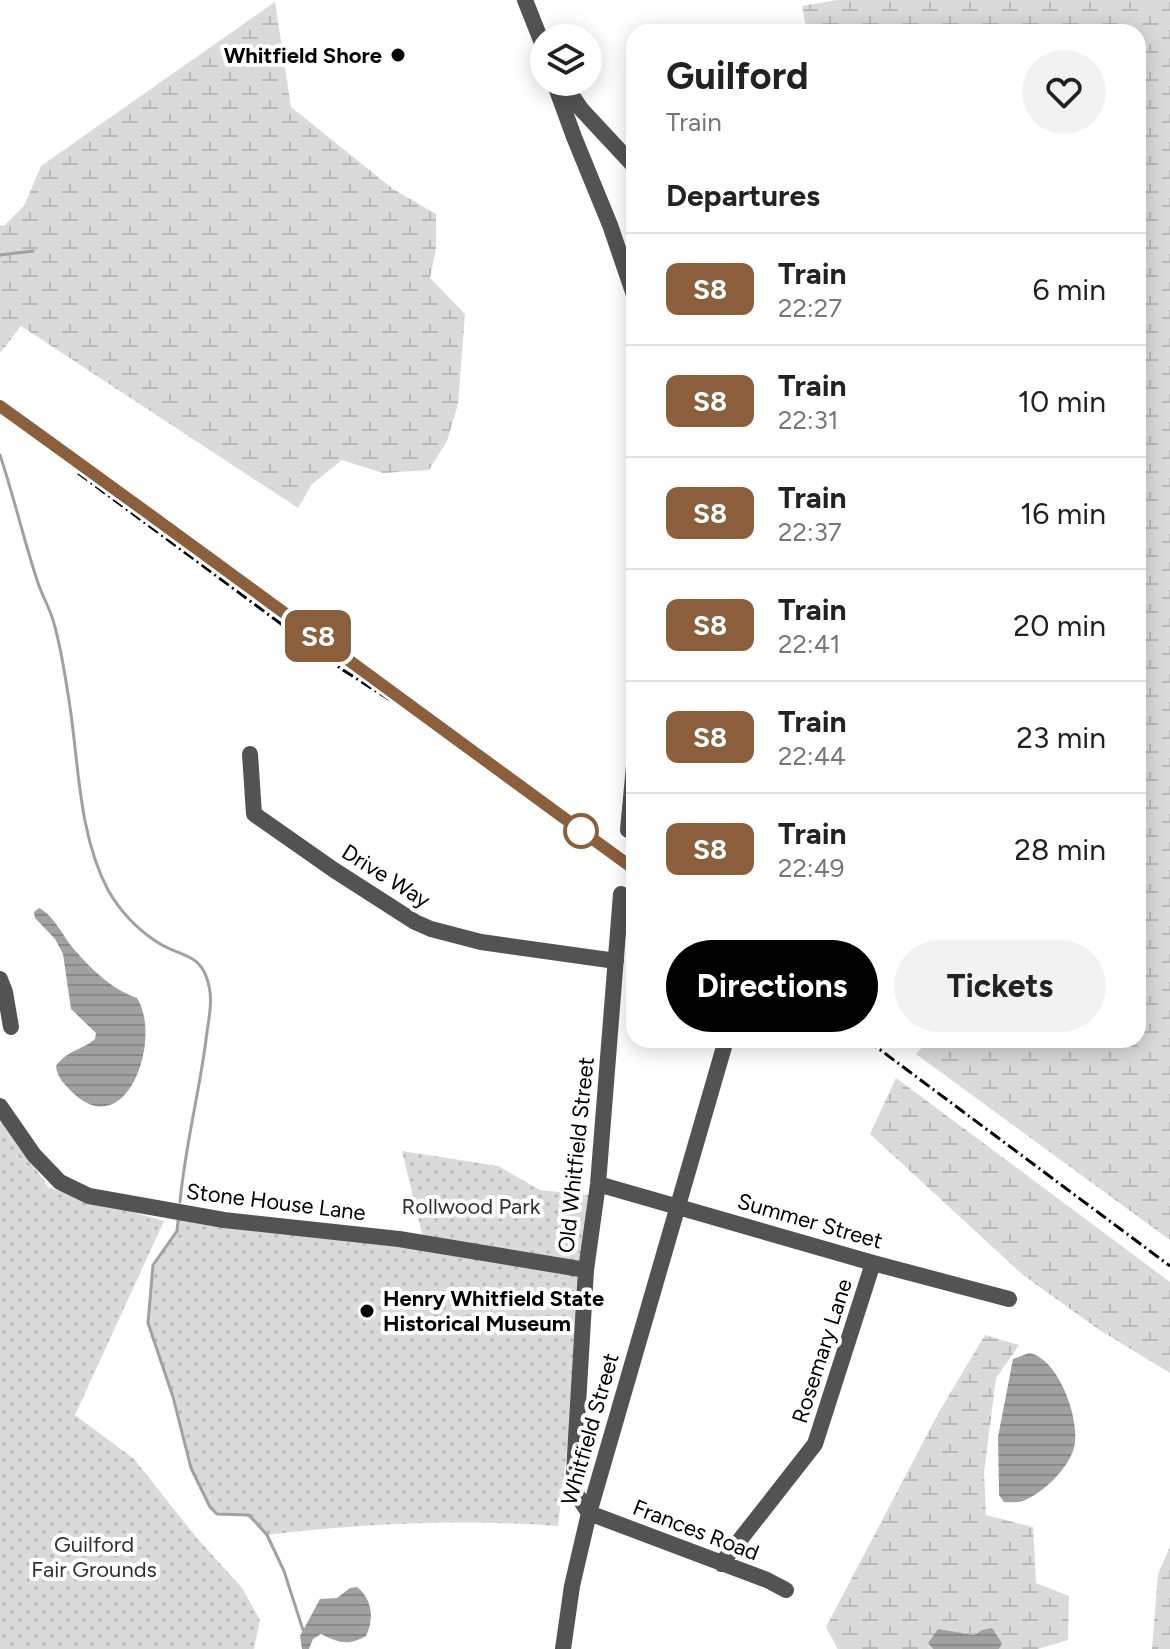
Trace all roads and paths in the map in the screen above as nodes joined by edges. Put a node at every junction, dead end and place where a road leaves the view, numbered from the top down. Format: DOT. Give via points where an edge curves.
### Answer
graph roads {
  1 [pos="525,0"];
  2 [pos="534,24"];
  3 [pos="559,96"];
  4 [pos="572,96"];
  5 [pos="603,132"];
  6 [pos="579,151"];
  7 [pos="626,157"];
  8 [pos="626,272"];
  9 [pos="250,754"];
  10 [pos="621,894"];
  11 [pos="616,961"];
  12 [pos="0,979"];
  13 [pos="11,1027"];
  14 [pos="724,1048"];
  15 [pos="0,1106"];
  16 [pos="598,1184"];
  17 [pos="676,1205"];
  18 [pos="873,1263"];
  19 [pos="586,1270"];
  20 [pos="1009,1299"];
  21 [pos="589,1513"];
  22 [pos="721,1564"];
  23 [pos="786,1590"];
  24 [pos="563,1649"];
  1 -- 2 [label="street"];
  3 -- 6 [label="street"];
  4 -- 5 [label="street"];
  5 -- 6 [label="street"];
  5 -- 7 [label="street"];
  6 -- 8 [label="street"];
  9 -- 11 [label="street, Drive Way" via="254,814 415,922 481,942"];
  10 -- 11 [label="street, Old Whitfield Street"];
  11 -- 16 [label="street, Old Whitfield Street"];
  12 -- 13 [label="street"];
  14 -- 17 [label="street, Whitfield Street"];
  15 -- 19 [label="street, Stone House Lane" via="60,1182 89,1196"];
  16 -- 17 [label="street, Summer Street"];
  16 -- 19 [label="street, Old Whitfield Street"];
  17 -- 18 [label="street, Summer Street"];
  17 -- 21 [label="street, Whitfield Street"];
  18 -- 20 [label="street, Summer Street"];
  18 -- 22 [label="street, Rosemary Lane" via="815,1444"];
  19 -- 21 [label="street, Old Whitfield Street" via="573,1489"];
  21 -- 22 [label="street, Frances Road"];
  21 -- 24 [label="street, Whitfield Street"];
  22 -- 23 [label="street, Frances Road"];
}
